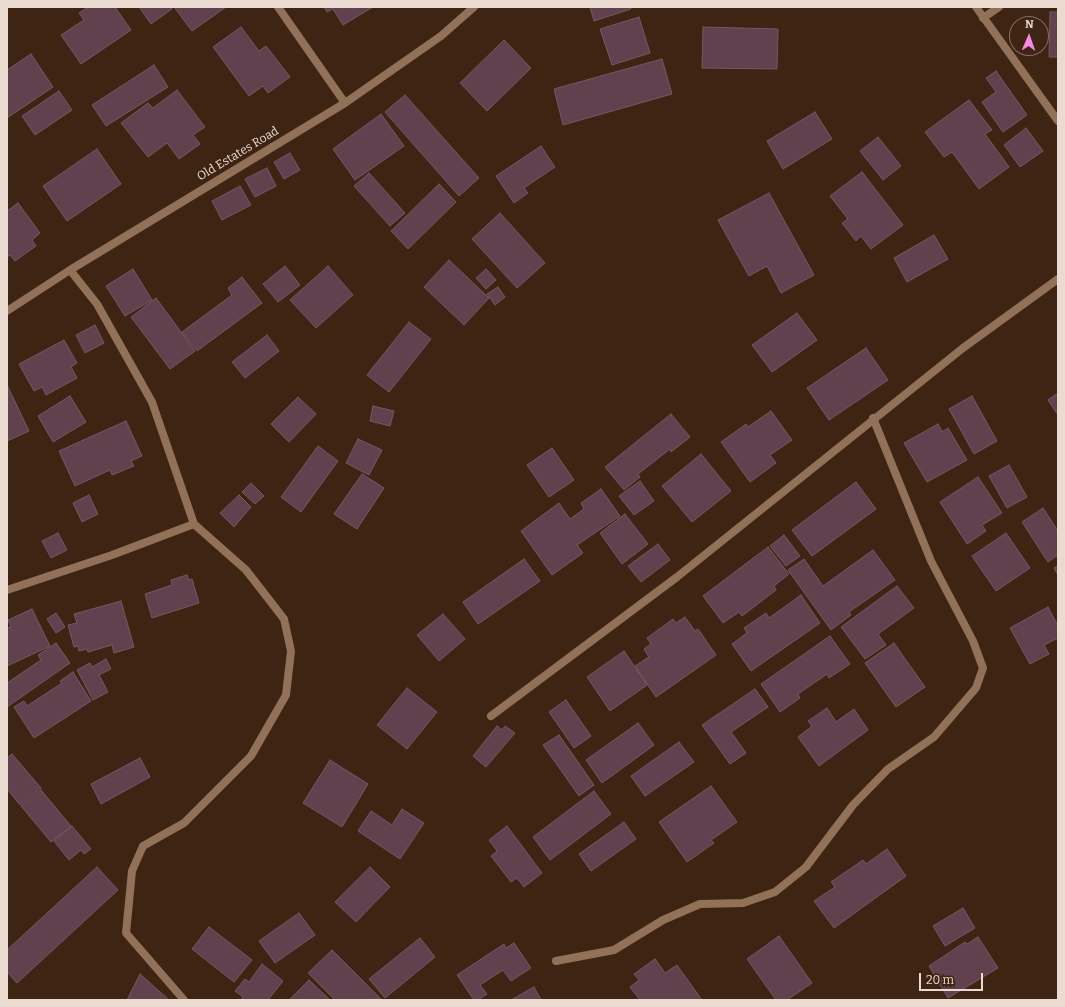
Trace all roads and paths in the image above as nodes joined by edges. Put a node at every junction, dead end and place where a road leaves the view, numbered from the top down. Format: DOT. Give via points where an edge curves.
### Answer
graph roads {
  1 [pos="278,7"];
  2 [pos="474,7"];
  3 [pos="976,7"];
  4 [pos="999,7"];
  5 [pos="983,18"];
  6 [pos="345,103"];
  7 [pos="1058,121"];
  8 [pos="70,270"];
  9 [pos="1058,279"];
  10 [pos="7,311"];
  11 [pos="873,418"];
  12 [pos="194,524"];
  13 [pos="7,590"];
  14 [pos="491,716"];
  15 [pos="556,961"];
  16 [pos="184,1000"];
  1 -- 6 [label="street"];
  2 -- 6 [label="street, Old Estates Road" via="441,36"];
  3 -- 5 [label="street"];
  4 -- 5 [label="street"];
  5 -- 7 [label="street"];
  6 -- 8 [label="street, Old Estates Road"];
  8 -- 10 [label="street, Old Estates Road"];
  8 -- 12 [label="street" via="97,304 152,402"];
  9 -- 11 [label="street"];
  11 -- 14 [label="street" via="677,577"];
  11 -- 15 [label="street" via="931,561 973,641 983,668 976,688 934,737 888,769 853,804 806,866 775,892 743,903 700,904 663,920 614,950"];
  12 -- 13 [label="street"];
  12 -- 16 [label="street" via="246,570 284,619 291,650 286,695 251,756 184,823 143,846 132,871 126,933"];
}
